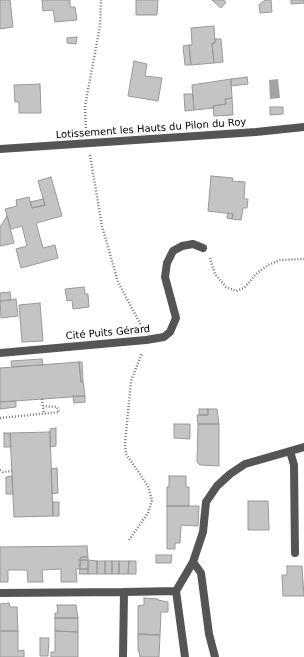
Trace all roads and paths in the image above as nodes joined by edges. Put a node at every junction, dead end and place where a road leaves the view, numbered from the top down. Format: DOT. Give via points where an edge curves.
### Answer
graph roads {
  1 [pos="101,0"];
  2 [pos="304,127"];
  3 [pos="89,144"];
  4 [pos="0,149"];
  5 [pos="203,248"];
  6 [pos="304,259"];
  7 [pos="146,340"];
  8 [pos="0,353"];
  9 [pos="42,399"];
  10 [pos="43,406"];
  11 [pos="44,414"];
  12 [pos="0,418"];
  13 [pos="304,447"];
  14 [pos="290,451"];
  15 [pos="0,470"];
  16 [pos="12,471"];
  17 [pos="129,540"];
  18 [pos="295,553"];
  19 [pos="193,562"];
  20 [pos="176,591"];
  21 [pos="124,592"];
  22 [pos="0,593"];
  23 [pos="123,657"];
  24 [pos="185,657"];
  25 [pos="215,657"];
  1 -- 3 [label="path" via="100,26 85,106"];
  2 -- 3 [label="street, Lotissement les Hauts du Pilon du Roy"];
  3 -- 4 [label="street, Lotissement les Hauts du Pilon du Roy"];
  3 -- 7 [label="path" via="102,226 118,282 142,327"];
  5 -- 6 [label="path" via="209,255 215,274 226,287 236,291 244,288 268,265 280,260"];
  5 -- 7 [label="street, Cité Puits Gérard" via="193,244 173,251 166,263 165,277 176,318 170,332 164,337"];
  7 -- 8 [label="street, Cité Puits Gérard"];
  7 -- 17 [label="path" via="131,381 125,444 126,454 148,486 152,500 148,513"];
  9 -- 10 [label="path"];
  10 -- 11 [label="path"];
  10 -- 11 [label="path" via="57,407 60,410 57,413"];
  11 -- 12 [label="path"];
  13 -- 14 [label="street"];
  14 -- 18 [label="street" via="294,465"];
  14 -- 19 [label="street" via="245,464 217,486 206,502 203,532"];
  15 -- 16 [label="path"];
  19 -- 20 [label="street"];
  19 -- 25 [label="street" via="201,573 209,634"];
  20 -- 21 [label="street"];
  20 -- 24 [label="street"];
  21 -- 22 [label="street"];
  21 -- 23 [label="street"];
}
